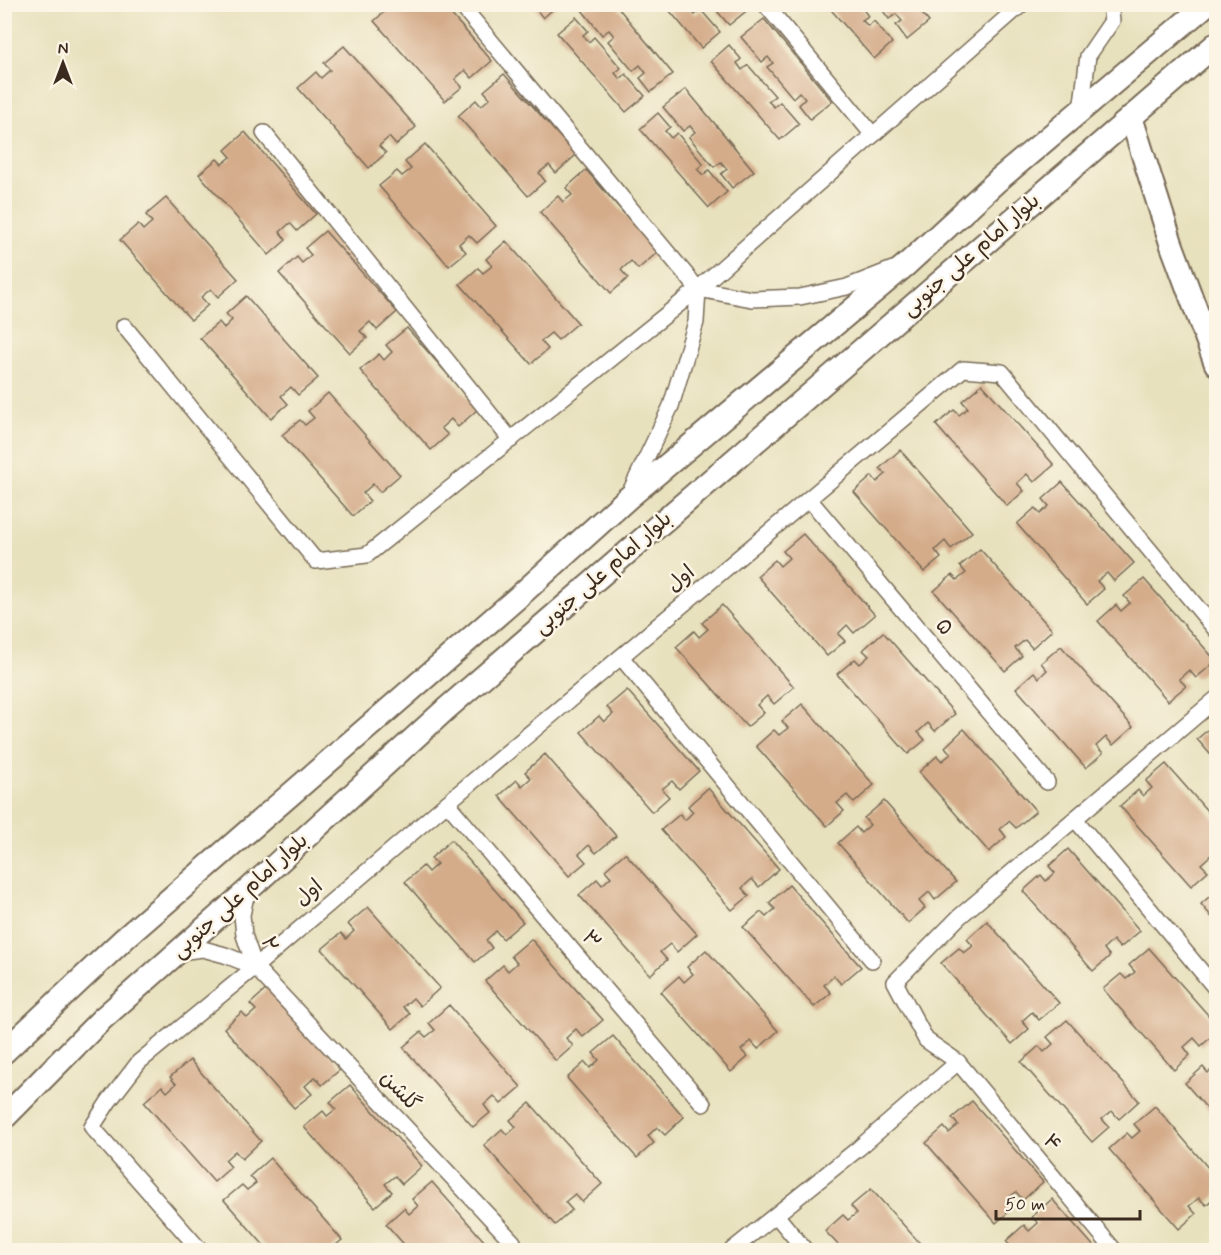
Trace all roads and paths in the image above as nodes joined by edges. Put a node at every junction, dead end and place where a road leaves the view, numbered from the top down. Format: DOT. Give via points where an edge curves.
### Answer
graph roads {
  1 [pos="460,4"];
  2 [pos="765,4"];
  3 [pos="1022,4"];
  4 [pos="1110,4"];
  5 [pos="1207,4"];
  6 [pos="1216,44"];
  7 [pos="1081,111"];
  8 [pos="1131,117"];
  9 [pos="264,133"];
  10 [pos="873,135"];
  11 [pos="913,258"];
  12 [pos="943,280"];
  13 [pos="698,289"];
  14 [pos="124,326"];
  15 [pos="1216,364"];
  16 [pos="511,440"];
  17 [pos="628,498"];
  18 [pos="809,499"];
  19 [pos="1216,630"];
  20 [pos="621,657"];
  21 [pos="1216,699"];
  22 [pos="1047,782"];
  23 [pos="447,803"];
  24 [pos="1075,819"];
  25 [pos="247,891"];
  26 [pos="177,952"];
  27 [pos="872,960"];
  28 [pos="255,967"];
  29 [pos="1216,989"];
  30 [pos="4,1052"];
  31 [pos="958,1062"];
  32 [pos="703,1104"];
  33 [pos="4,1118"];
  34 [pos="776,1215"];
  35 [pos="513,1242"];
  36 [pos="200,1251"];
  37 [pos="732,1251"];
  38 [pos="805,1251"];
  39 [pos="1114,1251"];
  1 -- 13 [label="street"];
  2 -- 10 [label="street"];
  3 -- 10 [label="street"];
  4 -- 7 [label="street" via="1112,21 1088,56"];
  5 -- 7 [label="main road, بلوار امام علی جنوبی"];
  6 -- 8 [label="main road, بلوار امام علی جنوبی"];
  7 -- 11 [label="main road, بلوار امام علی جنوبی"];
  8 -- 12 [label="main road, بلوار امام علی جنوبی"];
  8 -- 15 [label="main road" via="1171,243"];
  9 -- 16 [label="street"];
  10 -- 13 [label="street"];
  11 -- 12 [label="main road"];
  11 -- 13 [label="street" via="847,287 801,297 752,299"];
  11 -- 17 [label="main road, بلوار امام علی جنوبی"];
  12 -- 25 [label="main road, بلوار امام علی جنوبی" via="446,709"];
  13 -- 16 [label="street"];
  13 -- 17 [label="street" via="696,322 671,406"];
  14 -- 16 [label="street" via="316,561 366,555"];
  17 -- 30 [label="main road, بلوار امام علی جنوبی" via="125,938"];
  18 -- 19 [label="street, اول" via="963,369 1002,372"];
  18 -- 20 [label="street, اول"];
  18 -- 22 [label="street, ۵"];
  20 -- 23 [label="street, اول"];
  20 -- 27 [label="street"];
  21 -- 24 [label="street"];
  23 -- 28 [label="street, اول"];
  23 -- 32 [label="street, ۳"];
  24 -- 29 [label="street"];
  24 -- 31 [label="street, ۴" via="959,917 895,982 926,1040"];
  25 -- 26 [label="main road, بلوار امام علی جنوبی"];
  25 -- 28 [label="street, ۲" via="242,915 244,935"];
  26 -- 28 [label="street, ۲" via="203,949"];
  26 -- 33 [label="main road, بلوار امام علی جنوبی" via="102,1019"];
  28 -- 35 [label="street, گلشن"];
  28 -- 36 [label="street, اول" via="139,1062 92,1128"];
  31 -- 34 [label="street"];
  31 -- 39 [label="street, ۴"];
  34 -- 37 [label="street"];
  34 -- 38 [label="street"];
}
